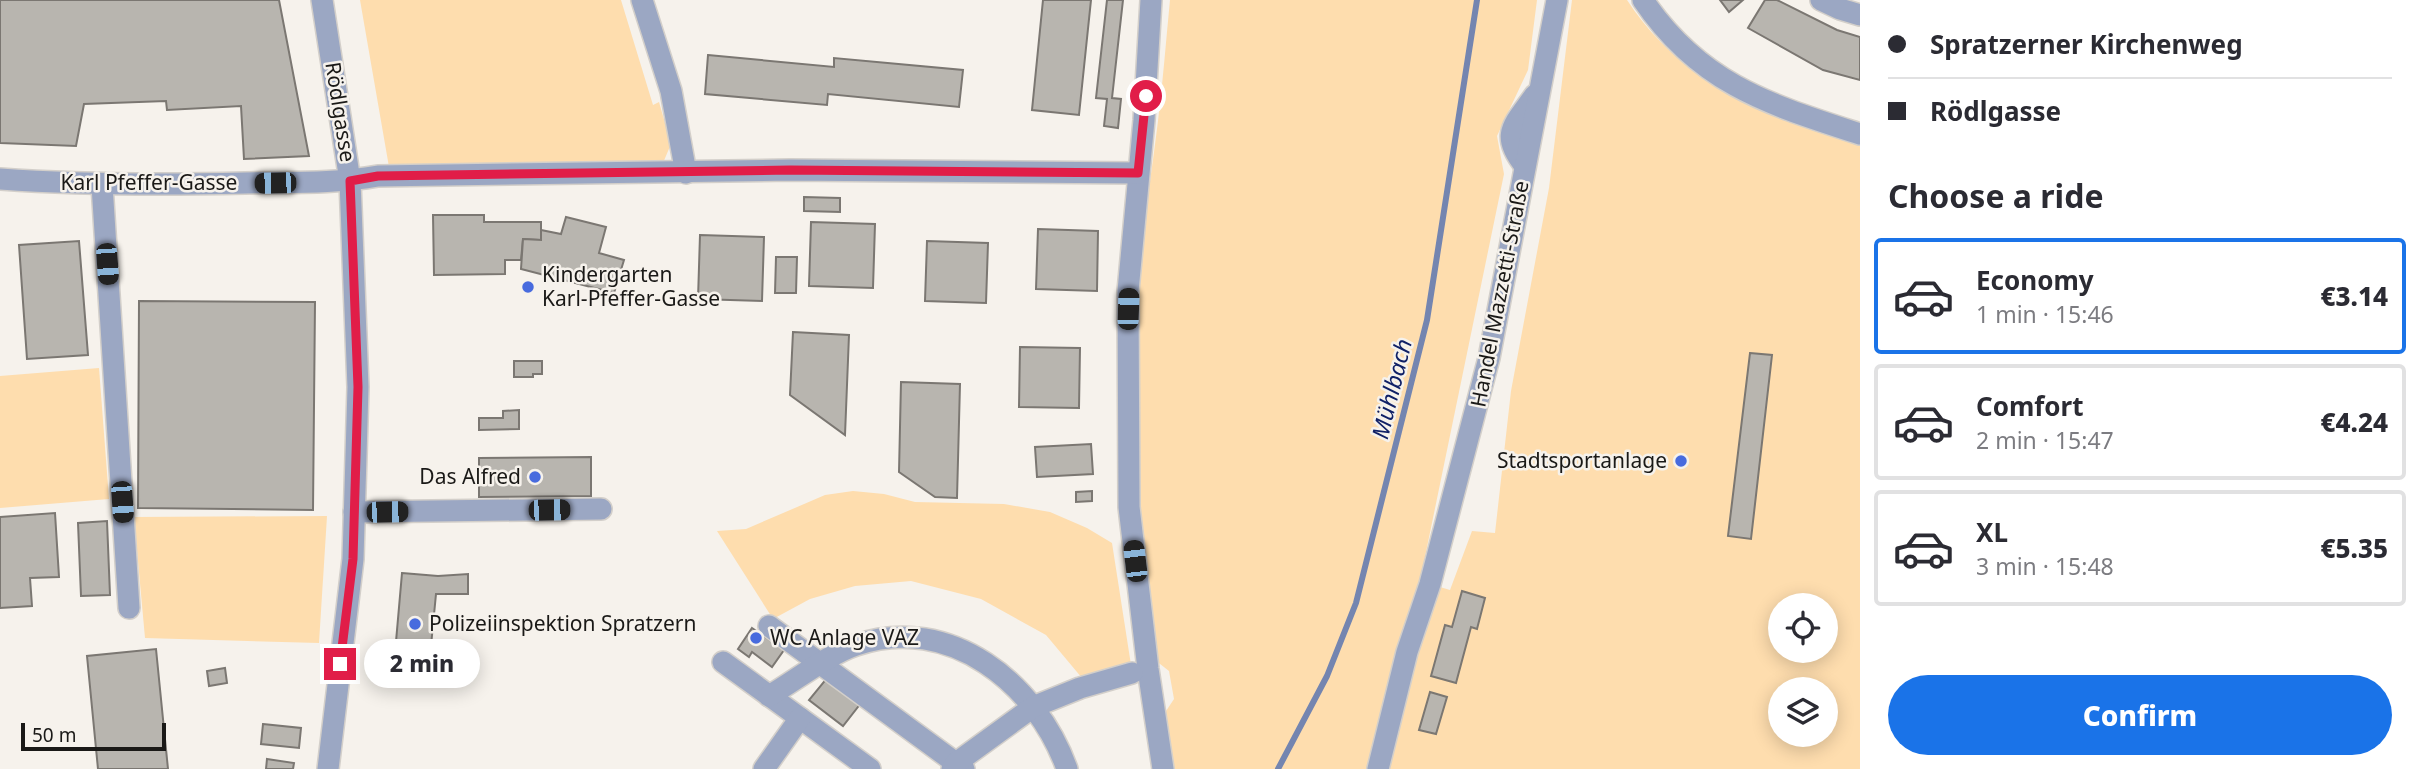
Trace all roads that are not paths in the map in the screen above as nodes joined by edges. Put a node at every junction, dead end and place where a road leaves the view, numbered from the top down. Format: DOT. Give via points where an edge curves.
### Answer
graph roads {
  1 [pos="322,0"];
  2 [pos="642,0"];
  3 [pos="1151,0"];
  4 [pos="1557,0"];
  5 [pos="1643,0"];
  6 [pos="1821,0"];
  7 [pos="1860,15"];
  8 [pos="1860,134"];
  9 [pos="686,173"];
  10 [pos="1138,173"];
  11 [pos="1,178"];
  12 [pos="350,181"];
  13 [pos="102,185"];
  14 [pos="601,509"];
  15 [pos="354,512"];
  16 [pos="129,608"];
  17 [pos="769,626"];
  18 [pos="723,662"];
  19 [pos="821,665"];
  20 [pos="1132,673"];
  21 [pos="769,696"];
  22 [pos="1033,707"];
  23 [pos="800,718"];
  24 [pos="957,767"];
  25 [pos="327,769"];
  26 [pos="764,769"];
  27 [pos="870,769"];
  28 [pos="1067,769"];
  29 [pos="1163,769"];
  30 [pos="1378,769"];
  1 -- 12 [label="street, Rödlgasse"];
  2 -- 9 [label="street" via="671,91"];
  3 -- 10 [label="street"];
  4 -- 30 [label="street, Handel Mazzetti-Straße" via="1489,358"];
  5 -- 8 [label="street" via="1676,41 1727,82 1785,109"];
  6 -- 7 [label="street"];
  9 -- 10 [label="street, Karl Pfeffer-Gasse"];
  9 -- 12 [label="street, Karl Pfeffer-Gasse" via="378,176"];
  10 -- 29 [label="street" via="1127,326 1129,507"];
  11 -- 13 [label="street, Karl Pfeffer-Gasse"];
  12 -- 13 [label="street, Karl Pfeffer-Gasse"];
  12 -- 15 [label="street, Rödlgasse" via="358,387"];
  13 -- 16 [label="street"];
  14 -- 15 [label="street"];
  15 -- 25 [label="street, Rödlgasse" via="353,559"];
  17 -- 19 [label="street"];
  18 -- 21 [label="street"];
  19 -- 21 [label="street"];
  19 -- 22 [label="street" via="855,645 887,637 926,639 956,647 992,666"];
  19 -- 24 [label="street"];
  20 -- 22 [label="street"];
  21 -- 23 [label="street"];
  22 -- 24 [label="street"];
  22 -- 28 [label="street"];
  23 -- 26 [label="street"];
  23 -- 27 [label="street"];
}
